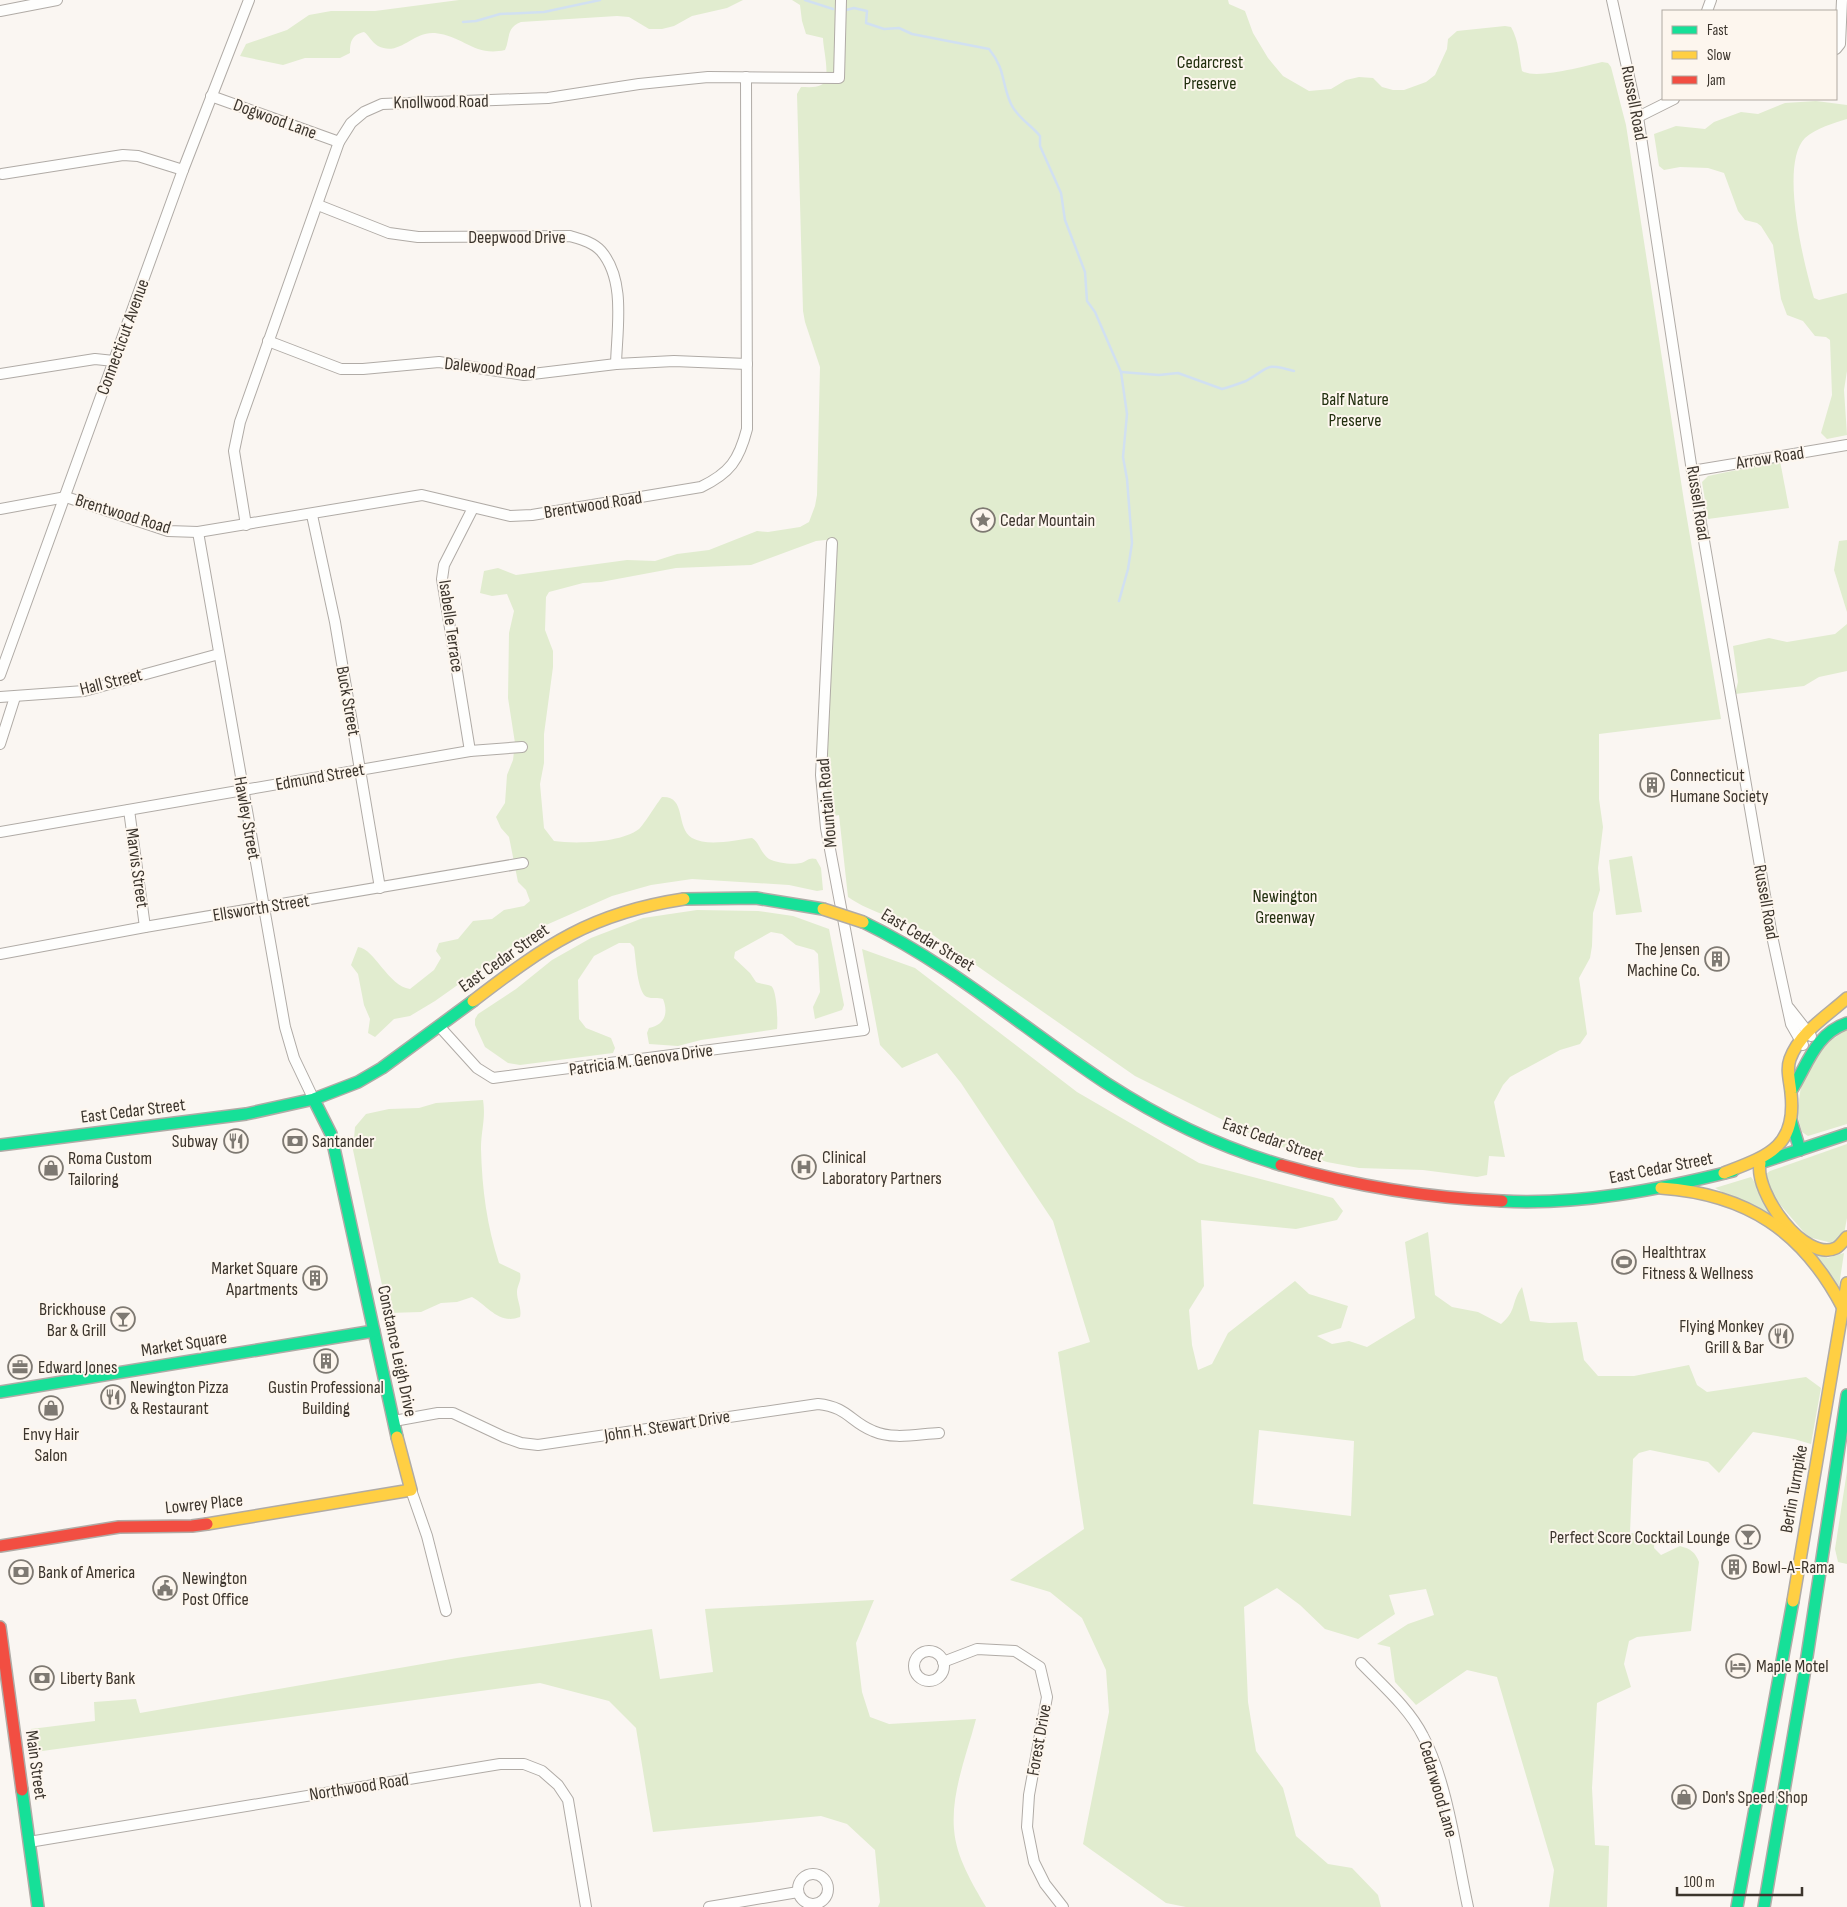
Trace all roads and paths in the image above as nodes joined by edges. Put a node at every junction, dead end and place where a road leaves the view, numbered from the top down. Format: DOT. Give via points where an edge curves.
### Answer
graph roads {
  1 [pos="57,0"];
  2 [pos="249,0"];
  3 [pos="841,0"];
  4 [pos="1612,0"];
  5 [pos="1842,0"];
  6 [pos="0,11"];
  7 [pos="1837,48"];
  8 [pos="746,77"];
  9 [pos="211,96"];
  10 [pos="1672,100"];
  11 [pos="1638,117"];
  12 [pos="338,142"];
  13 [pos="183,170"];
  14 [pos="1,175"];
  15 [pos="318,205"];
  16 [pos="268,342"];
  17 [pos="114,361"];
  18 [pos="616,364"];
  19 [pos="747,364"];
  20 [pos="0,374"];
  21 [pos="1847,445"];
  22 [pos="1692,471"];
  23 [pos="66,497"];
  24 [pos="473,508"];
  25 [pos="0,509"];
  26 [pos="312,515"];
  27 [pos="246,525"];
  28 [pos="198,532"];
  29 [pos="832,543"];
  30 [pos="219,654"];
  31 [pos="0,675"];
  32 [pos="0,697"];
  33 [pos="14,697"];
  34 [pos="0,744"];
  35 [pos="522,747"];
  36 [pos="470,751"];
  37 [pos="360,770"];
  38 [pos="242,791"];
  39 [pos="129,810"];
  40 [pos="0,832"];
  41 [pos="523,863"];
  42 [pos="380,888"];
  43 [pos="263,908"];
  44 [pos="145,927"];
  45 [pos="0,954"];
  46 [pos="1847,998"];
  47 [pos="1787,1005"];
  48 [pos="1847,1024"];
  49 [pos="439,1026"];
  50 [pos="864,1030"];
  51 [pos="1808,1032"];
  52 [pos="1800,1041"];
  53 [pos="1813,1048"];
  54 [pos="1790,1091"];
  55 [pos="314,1100"];
  56 [pos="1791,1120"];
  57 [pos="1847,1134"];
  58 [pos="0,1145"];
  59 [pos="1800,1150"];
  60 [pos="1760,1163"];
  61 [pos="1724,1173"];
  62 [pos="1661,1188"];
  63 [pos="1847,1236"];
  64 [pos="1798,1241"];
  65 [pos="1847,1283"];
  66 [pos="1843,1308"];
  67 [pos="374,1331"];
  68 [pos="0,1392"];
  69 [pos="1847,1396"];
  70 [pos="1847,1418"];
  71 [pos="394,1421"];
  72 [pos="939,1433"];
  73 [pos="1838,1444"];
  74 [pos="411,1490"];
  75 [pos="0,1546"];
  76 [pos="446,1611"];
  77 [pos="0,1627"];
  78 [pos="944,1662"];
  79 [pos="1360,1663"];
  80 [pos="29,1842"];
  81 [pos="798,1892"];
  82 [pos="741,1904"];
  83 [pos="38,1907"];
  84 [pos="586,1907"];
  85 [pos="710,1907"];
  86 [pos="1063,1907"];
  87 [pos="1468,1907"];
  88 [pos="1737,1907"];
  89 [pos="1764,1907"];
  1 -- 6 [label="street"];
  2 -- 9 [label="street, Connecticut Avenue"];
  3 -- 8 [label="street, Knollwood Road" via="839,78"];
  4 -- 11 [label="street, Russell Road"];
  5 -- 7 [label="street" via="1840,44"];
  8 -- 12 [label="street, Knollwood Road" via="668,81 548,98 382,104 364,112 351,123"];
  8 -- 19 [label="street, Brentwood Road"];
  9 -- 12 [label="street, Dogwood Lane"];
  9 -- 13 [label="street, Connecticut Avenue"];
  10 -- 11 [label="street"];
  11 -- 22 [label="street, Russell Road"];
  12 -- 15 [label="street, Knollwood Road"];
  13 -- 14 [label="street" via="124,155"];
  13 -- 17 [label="street, Connecticut Avenue"];
  15 -- 16 [label="street, Knollwood Road"];
  15 -- 18 [label="street, Deepwood Drive" via="389,233 418,236 570,236 586,240 600,250 617,282"];
  16 -- 18 [label="street, Dalewood Road" via="341,369 439,362 524,375"];
  16 -- 27 [label="street, Knollwood Road" via="240,422 234,451"];
  17 -- 20 [label="street" via="95,359"];
  17 -- 23 [label="street, Connecticut Avenue"];
  18 -- 19 [label="street, Dalewood Road" via="674,361"];
  19 -- 24 [label="street, Brentwood Road" via="747,429 742,450 719,478 701,487 532,515 510,516"];
  21 -- 22 [label="street, Arrow Road"];
  22 -- 47 [label="street, Russell Road" via="1772,936"];
  23 -- 25 [label="street"];
  23 -- 28 [label="street, Brentwood Road" via="168,531"];
  23 -- 31 [label="street, Connecticut Avenue"];
  24 -- 26 [label="street, Brentwood Road" via="422,495"];
  24 -- 36 [label="street, Isabelle Terrace" via="444,565 442,580"];
  26 -- 27 [label="street, Brentwood Road"];
  26 -- 37 [label="street, Buck Street" via="335,622"];
  27 -- 28 [label="street, Brentwood Road"];
  28 -- 30 [label="street, Hawley Street"];
  29 -- 50 [label="street, Mountain Road" via="821,775 826,828"];
  30 -- 33 [label="street, Hall Street" via="84,691"];
  30 -- 38 [label="street, Hawley Street"];
  32 -- 33 [label="street, Hall Street"];
  33 -- 34 [label="street"];
  35 -- 36 [label="street, Edmund Street"];
  36 -- 37 [label="street, Edmund Street"];
  37 -- 38 [label="street, Edmund Street"];
  37 -- 42 [label="street, Buck Street"];
  38 -- 39 [label="street, Edmund Street"];
  38 -- 43 [label="street, Hawley Street"];
  39 -- 40 [label="street, Edmund Street"];
  39 -- 44 [label="street, Marvis Street"];
  41 -- 42 [label="street, Ellsworth Street"];
  42 -- 43 [label="street, Ellsworth Street"];
  43 -- 44 [label="street, Ellsworth Street"];
  43 -- 55 [label="street, Hawley Street" via="285,1027 294,1058"];
  44 -- 45 [label="street, Ellsworth Street"];
  46 -- 51 [label="main road"];
  47 -- 51 [label="street, Russell Road"];
  47 -- 52 [label="street, Russell Road" via="1791,1024"];
  48 -- 53 [label="main road" via="1829,1032"];
  49 -- 50 [label="street, Patricia M. Genova Drive" via="477,1068 493,1078"];
  49 -- 55 [label="main road, East Cedar Street" via="386,1066 358,1082"];
  49 -- 62 [label="main road, East Cedar Street, bridge" via="557,940 624,912 670,901 720,897 774,899 823,909 863,922 927,956 1122,1092 1198,1132 1265,1159 1376,1189 1461,1200 1567,1200"];
  51 -- 52 [label="main road"];
  51 -- 53 [label="street, Russell Road"];
  52 -- 53 [label="street, Russell Road"];
  52 -- 54 [label="main road" via="1788,1069"];
  53 -- 54 [label="main road"];
  54 -- 56 [label="main road"];
  55 -- 58 [label="main road, East Cedar Street" via="264,1112"];
  55 -- 67 [label="main road, Constance Leigh Drive" via="331,1134"];
  56 -- 59 [label="main road"];
  56 -- 61 [label="main road" via="1786,1138 1778,1149"];
  57 -- 59 [label="main road, East Cedar Street"];
  59 -- 60 [label="main road, East Cedar Street"];
  60 -- 61 [label="main road, East Cedar Street"];
  60 -- 64 [label="main road" via="1759,1180 1766,1196"];
  61 -- 62 [label="main road, East Cedar Street"];
  62 -- 64 [label="main road" via="1701,1191 1738,1202"];
  63 -- 64 [label="main road" via="1840,1245 1828,1250"];
  64 -- 66 [label="main road" via="1829,1280"];
  65 -- 66 [label="main road, Berlin Turnpike"];
  66 -- 88 [label="main road, Berlin Turnpike"];
  67 -- 68 [label="main road, Market Square"];
  67 -- 71 [label="main road, Constance Leigh Drive"];
  69 -- 73 [label="main road, Berlin Turnpike"];
  70 -- 73 [label="main road"];
  71 -- 72 [label="street, John H. Stewart Drive" via="452,1413 504,1437 538,1445 818,1404 847,1412 867,1428 884,1435"];
  71 -- 74 [label="main road, Constance Leigh Drive"];
  73 -- 89 [label="main road, Berlin Turnpike" via="1806,1663"];
  74 -- 75 [label="main road, Lowrey Place" via="192,1526 119,1526"];
  74 -- 76 [label="street, Constance Leigh Drive" via="427,1536"];
  77 -- 80 [label="main road, Main Street"];
  78 -- 86 [label="street, Forest Drive" via="976,1649 1015,1651 1040,1667 1047,1697 1029,1795 1027,1827 1034,1862 1045,1884"];
  79 -- 87 [label="street, Cedarwood Lane" via="1394,1698 1423,1735 1440,1782"];
  80 -- 83 [label="main road, Main Street"];
  80 -- 84 [label="street, Northwood Road" via="500,1764 524,1764 542,1771 558,1785 568,1800"];
  81 -- 82 [label="street"];
  82 -- 85 [label="street"];
}
